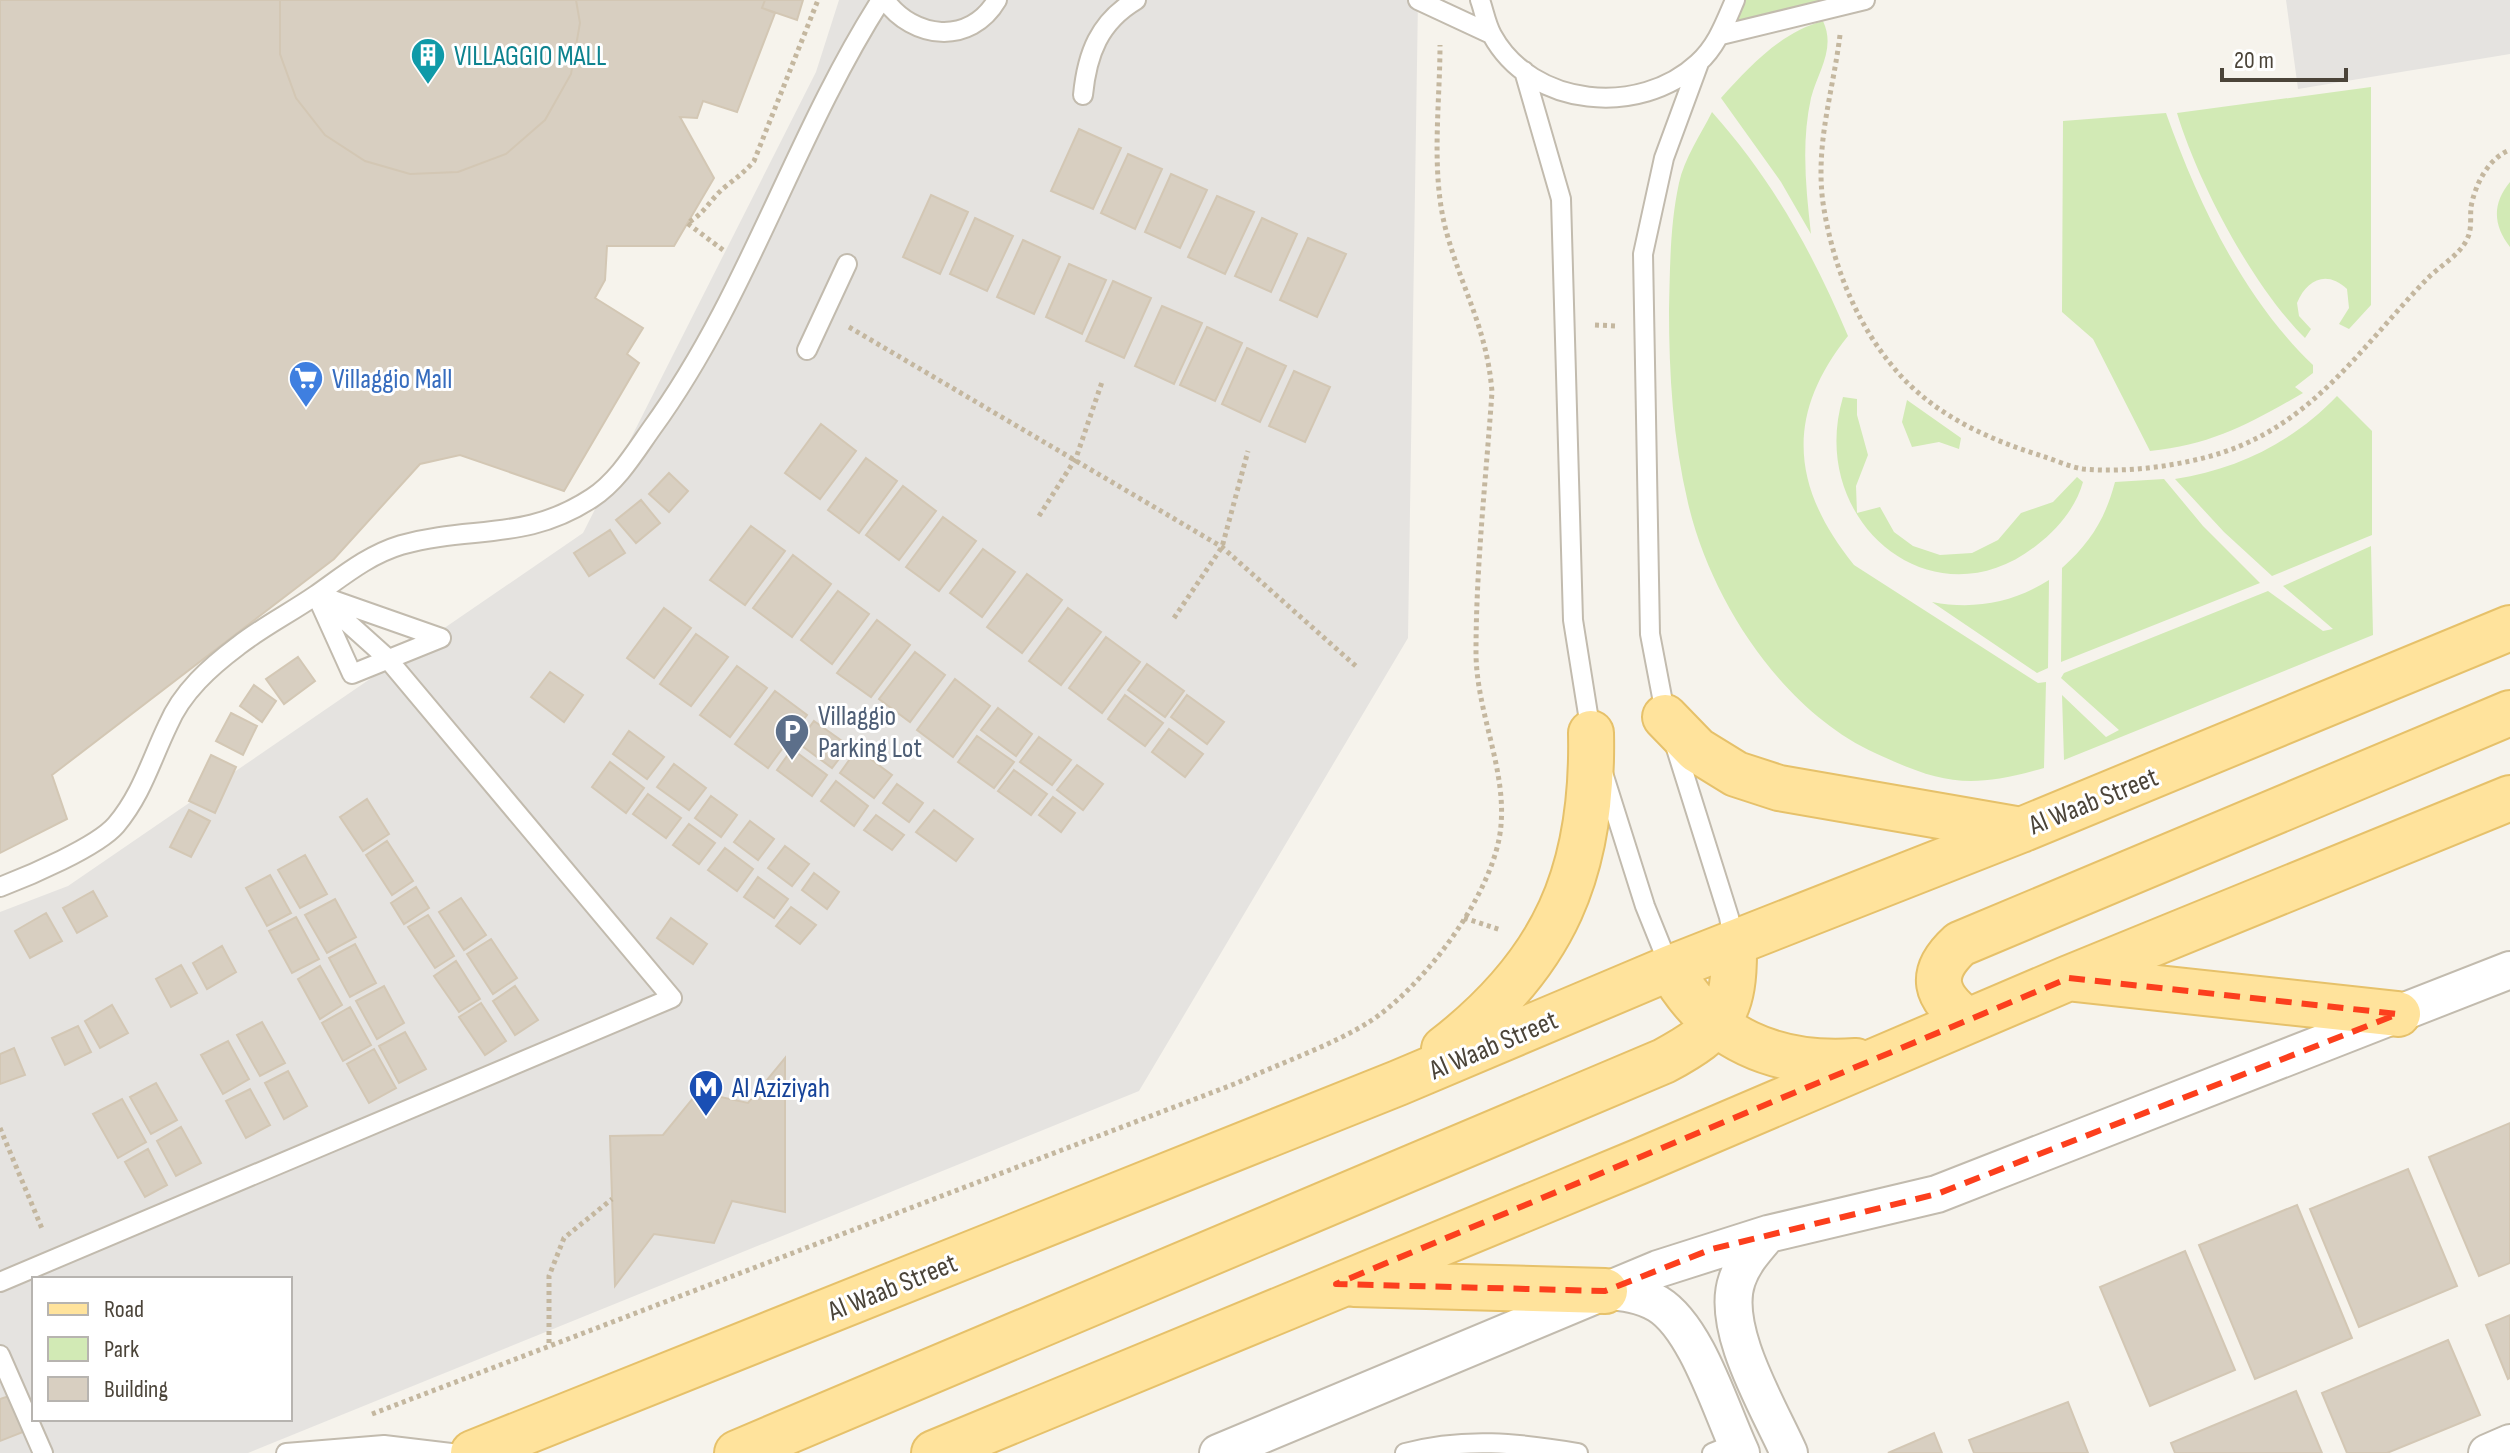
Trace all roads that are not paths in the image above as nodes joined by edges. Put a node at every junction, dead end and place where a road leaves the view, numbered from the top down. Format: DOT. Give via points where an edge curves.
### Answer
graph roads {
  1 [pos="883,0"];
  2 [pos="997,0"];
  3 [pos="1136,0"];
  4 [pos="1418,0"];
  5 [pos="1480,0"];
  6 [pos="1735,0"];
  7 [pos="1865,0"];
  8 [pos="1491,34"];
  9 [pos="1721,35"];
  10 [pos="1699,63"];
  11 [pos="1524,71"];
  12 [pos="1083,95"];
  13 [pos="847,264"];
  14 [pos="807,350"];
  15 [pos="317,595"];
  16 [pos="2510,628"];
  17 [pos="386,657"];
  18 [pos="2510,713"];
  19 [pos="1665,717"];
  20 [pos="1591,733"];
  21 [pos="2510,798"];
  22 [pos="2021,830"];
  23 [pos="0,887"];
  24 [pos="1734,944"];
  25 [pos="1670,968"];
  26 [pos="2510,970"];
  27 [pos="2069,978"];
  28 [pos="2398,1014"];
  29 [pos="1968,1021"];
  30 [pos="1718,1025"];
  31 [pos="1875,1059"];
  32 [pos="1398,1083"];
  33 [pos="1768,1234"];
  34 [pos="0,1282"];
  35 [pos="1336,1284"];
  36 [pos="1605,1291"];
  37 [pos="0,1355"];
  38 [pos="2510,1443"];
  39 [pos="1730,1450"];
  40 [pos="43,1453"];
  41 [pos="286,1453"];
  42 [pos="451,1453"];
  43 [pos="473,1453"];
  44 [pos="737,1453"];
  45 [pos="934,1453"];
  46 [pos="1218,1453"];
  47 [pos="1405,1453"];
  48 [pos="1578,1453"];
  49 [pos="1789,1453"];
  50 [pos="2487,1453"];
  1 -- 2 [label="lane" via="908,24 943,33 978,22"];
  1 -- 15 [label="lane" via="851,47 732,297 668,406 622,469 565,515 530,528 445,535 398,546 355,566"];
  3 -- 12 [label="lane" via="1099,34 1086,63"];
  4 -- 8 [label="lane"];
  5 -- 8 [label="lane"];
  6 -- 9 [label="lane"];
  7 -- 9 [label="lane"];
  8 -- 11 [label="lane"];
  9 -- 10 [label="lane"];
  10 -- 11 [label="lane" via="1667,85 1632,97 1594,98 1557,90"];
  10 -- 19 [label="lane" via="1664,158 1643,254 1650,634"];
  11 -- 20 [label="lane" via="1561,199 1573,620"];
  13 -- 14 [label="lane"];
  15 -- 17 [label="lane"];
  15 -- 17 [label="lane" via="352,674"];
  15 -- 17 [label="lane" via="441,638"];
  15 -- 23 [label="lane" via="238,646 193,685 169,722 142,788 114,828 39,872"];
  16 -- 22 [label="main road, Al Waab Street"];
  17 -- 34 [label="lane" via="672,998"];
  18 -- 29 [label="main road" via="1960,944 1946,957 1940,988 1949,1007"];
  19 -- 22 [label="main road" via="1697,750 1736,774 1779,788"];
  19 -- 24 [label="lane"];
  20 -- 25 [label="lane"];
  20 -- 32 [label="main road" via="1592,788 1585,842 1544,944 1480,1021"];
  21 -- 27 [label="main road"];
  22 -- 24 [label="main road, Al Waab Street"];
  24 -- 25 [label="main road, Al Waab Street"];
  24 -- 30 [label="main road" via="1734,974"];
  25 -- 30 [label="main road" via="1699,1010"];
  25 -- 32 [label="main road, Al Waab Street"];
  26 -- 28 [label="street"];
  27 -- 28 [label="main road"];
  27 -- 29 [label="main road"];
  28 -- 33 [label="street" via="1937,1194"];
  29 -- 31 [label="main road"];
  30 -- 31 [label="main road" via="1746,1043 1798,1060"];
  30 -- 44 [label="main road" via="1690,1047 1637,1074"];
  31 -- 35 [label="main road"];
  32 -- 43 [label="main road, Al Waab Street"];
  33 -- 36 [label="street" via="1712,1249"];
  33 -- 49 [label="street" via="1737,1280 1732,1307 1737,1334"];
  35 -- 36 [label="main road"];
  35 -- 45 [label="main road"];
  36 -- 39 [label="street" via="1645,1298 1679,1323"];
  36 -- 46 [label="street"];
  37 -- 40 [label="lane"];
  38 -- 50 [label="street"];
  41 -- 42 [label="lane" via="384,1445"];
  47 -- 48 [label="lane" via="1467,1442"];
}
